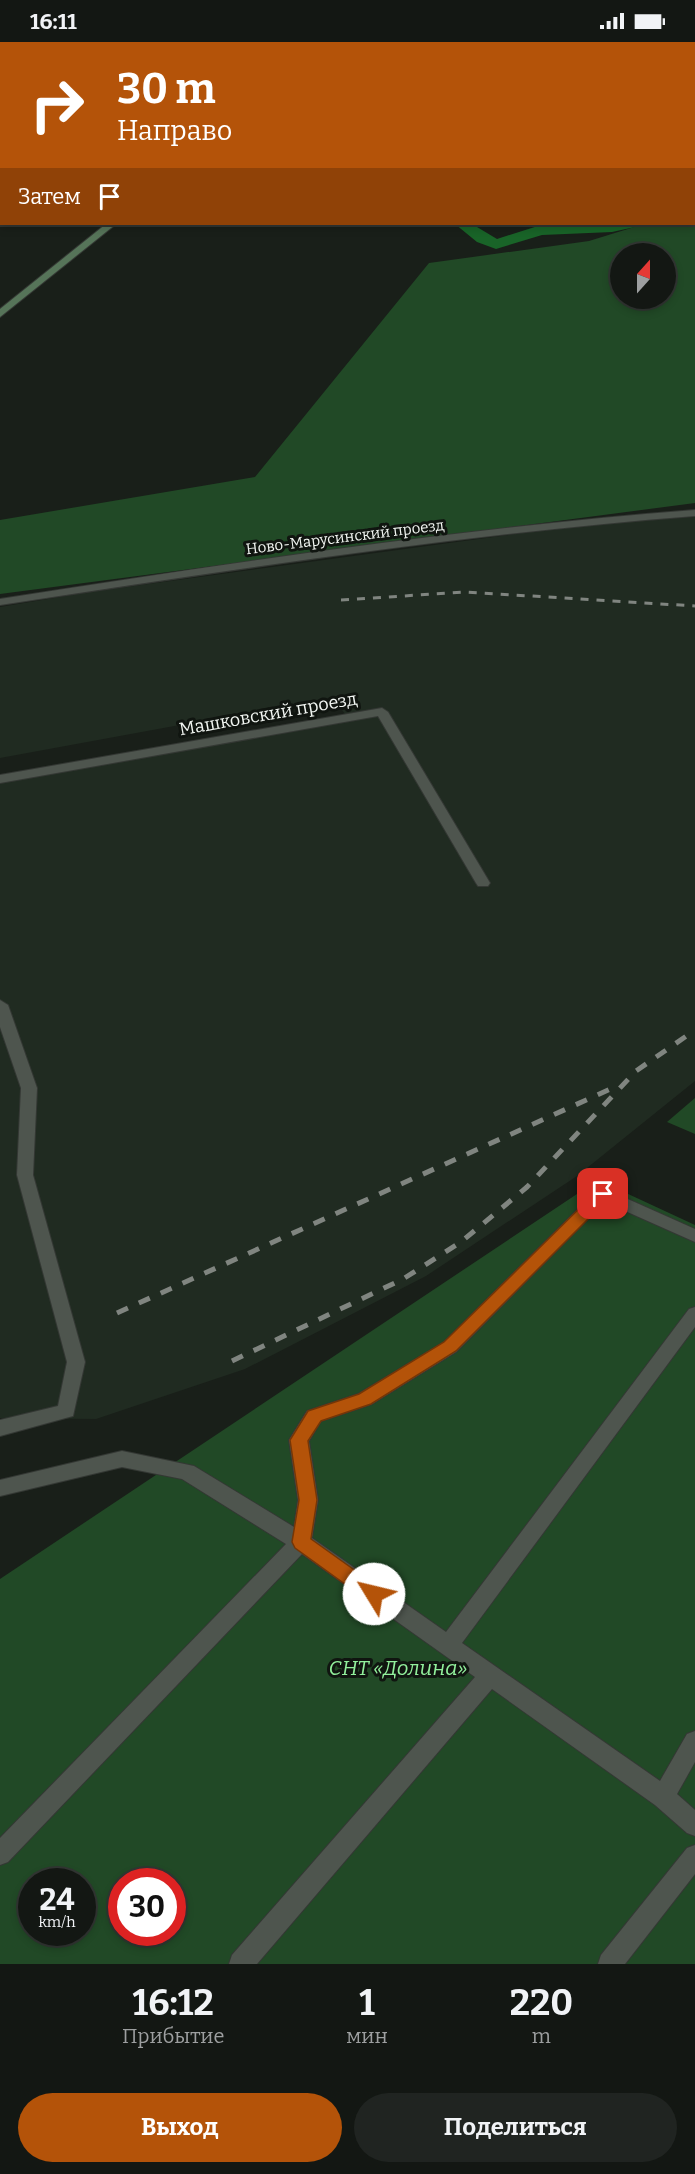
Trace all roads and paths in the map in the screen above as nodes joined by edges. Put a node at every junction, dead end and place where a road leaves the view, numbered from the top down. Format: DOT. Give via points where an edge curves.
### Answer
graph roads {
  1 [pos="110,225"];
  2 [pos="0,314"];
  3 [pos="695,513"];
  4 [pos="0,602"];
  5 [pos="0,779"];
  6 [pos="483,883"];
  7 [pos="0,1005"];
  8 [pos="695,1236"];
  9 [pos="695,1314"];
  10 [pos="0,1428"];
  11 [pos="0,1488"];
  12 [pos="301,1542"];
  13 [pos="447,1647"];
  14 [pos="489,1677"];
  15 [pos="695,1741"];
  16 [pos="663,1797"];
  17 [pos="695,1825"];
  18 [pos="0,1854"];
  19 [pos="695,1856"];
  20 [pos="241,1964"];
  21 [pos="610,1964"];
  1 -- 2 [label="street"];
  3 -- 4 [label="street, Ново-Марусинский проезд" via="579,522 227,567"];
  5 -- 6 [label="street, Машковский проезд" via="382,712"];
  7 -- 10 [label="street" via="29,1088 26,1175 76,1362 66,1411"];
  8 -- 12 [label="street" via="603,1194 450,1347 365,1399 315,1416 299,1440 308,1500"];
  9 -- 13 [label="street"];
  11 -- 12 [label="street" via="122,1459 187,1472"];
  12 -- 13 [label="street"];
  12 -- 18 [label="street"];
  13 -- 14 [label="street"];
  14 -- 16 [label="street"];
  14 -- 20 [label="street"];
  15 -- 16 [label="street"];
  16 -- 17 [label="street"];
  19 -- 21 [label="street"];
}
